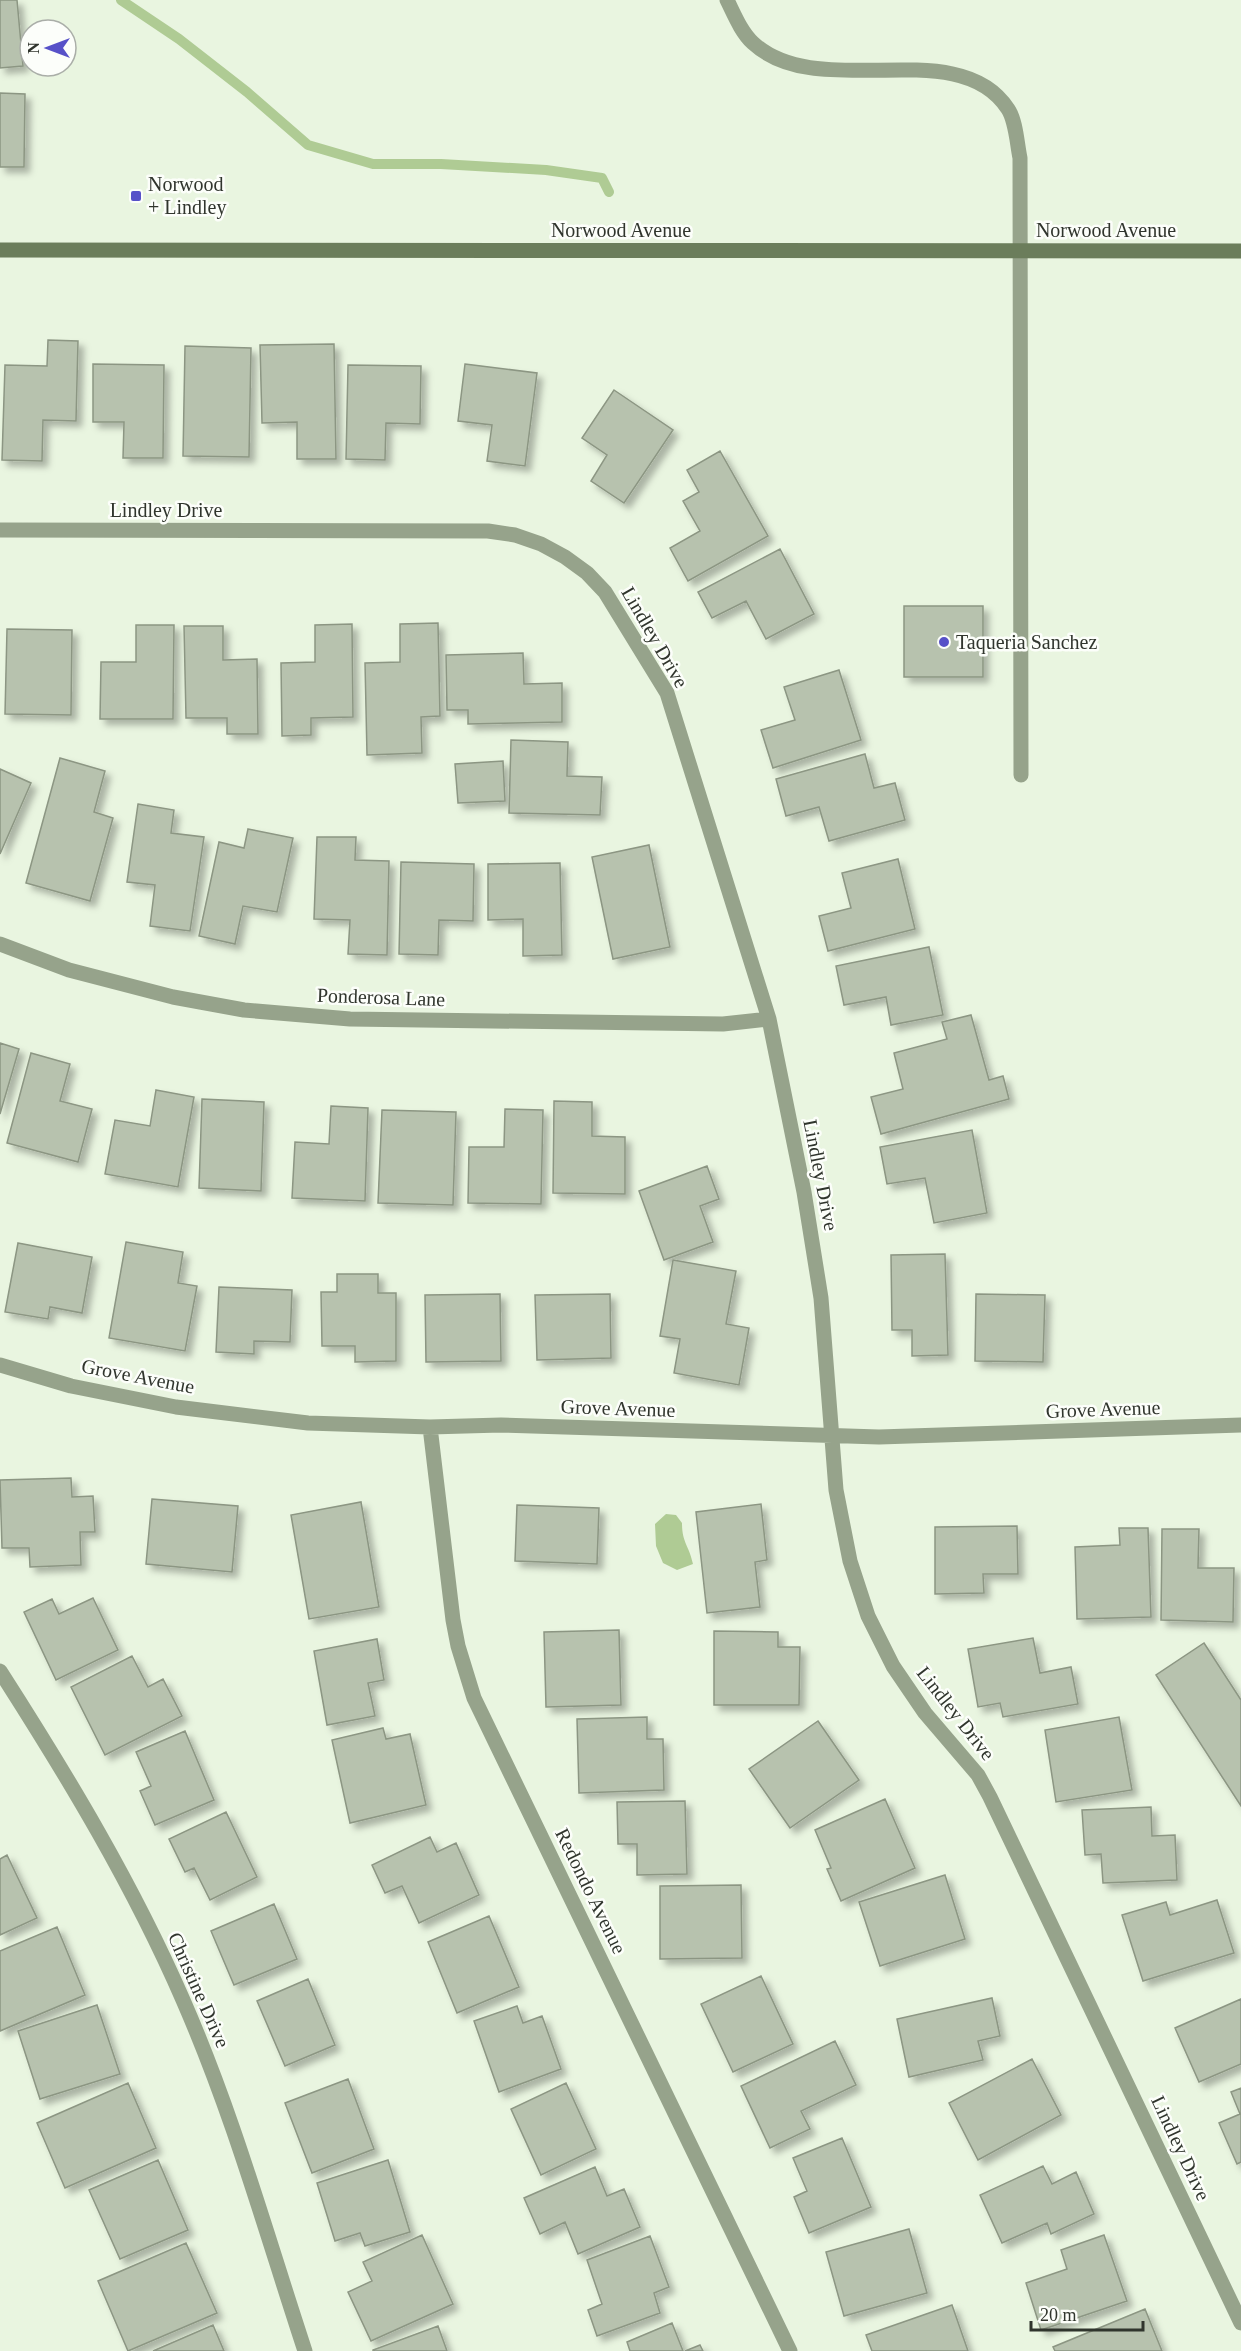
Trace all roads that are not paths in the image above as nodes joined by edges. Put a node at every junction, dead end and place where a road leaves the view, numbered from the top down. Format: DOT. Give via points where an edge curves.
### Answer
graph roads {
  1 [pos="727,0"];
  2 [pos="0,250"];
  3 [pos="1021,251"];
  4 [pos="1241,251"];
  5 [pos="0,530"];
  6 [pos="1021,775"];
  7 [pos="0,944"];
  8 [pos="769,1018"];
  9 [pos="0,1365"];
  10 [pos="1241,1425"];
  11 [pos="430,1427"];
  12 [pos="832,1436"];
  13 [pos="0,1671"];
  14 [pos="1241,2323"];
  15 [pos="305,2351"];
  16 [pos="790,2351"];
  1 -- 3 [label="street" via="752,42 794,63 824,70 938,71 977,80 1008,110 1020,158"];
  2 -- 3 [label="main road, Norwood Avenue"];
  3 -- 4 [label="main road, Norwood Avenue"];
  3 -- 6 [label="street"];
  5 -- 8 [label="street, Lindley Drive" via="488,531 532,541 565,557 606,592 667,693"];
  7 -- 8 [label="street, Ponderosa Lane" via="69,970 173,997 244,1010 350,1019 723,1024"];
  8 -- 12 [label="street, Lindley Drive" via="821,1298"];
  9 -- 11 [label="street, Grove Avenue" via="71,1386 176,1407 308,1423"];
  10 -- 12 [label="street, Grove Avenue"];
  11 -- 12 [label="street, Grove Avenue" via="501,1425"];
  11 -- 16 [label="street, Redondo Avenue" via="453,1620 474,1698"];
  12 -- 14 [label="street, Lindley Drive" via="836,1490 848,1551 868,1616 893,1666 926,1713 978,1774"];
  13 -- 15 [label="street, Christine Drive" via="108,1848 183,1999 233,2124"];
}
